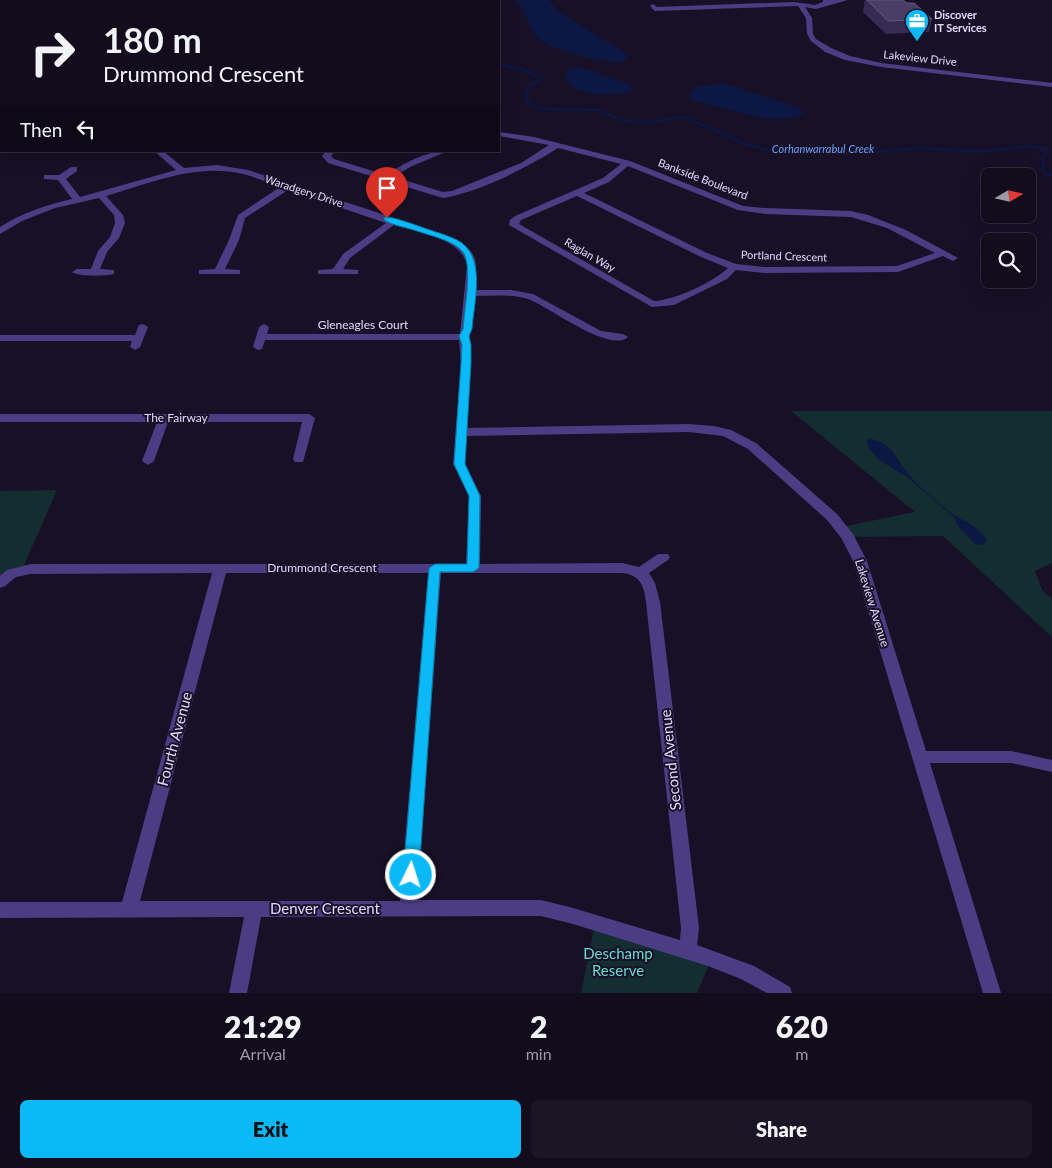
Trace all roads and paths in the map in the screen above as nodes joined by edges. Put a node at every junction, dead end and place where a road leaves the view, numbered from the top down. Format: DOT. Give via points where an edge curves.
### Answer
graph roads {
  1 [pos="773,0"];
  2 [pos="846,0"];
  3 [pos="795,3"];
  4 [pos="825,3"];
  5 [pos="702,5"];
  6 [pos="654,8"];
  7 [pos="809,18"];
  8 [pos="1052,85"];
  9 [pos="500,134"];
  10 [pos="556,145"];
  11 [pos="159,152"];
  12 [pos="441,152"];
  13 [pos="328,154"];
  14 [pos="627,163"];
  15 [pos="74,169"];
  16 [pos="182,171"];
  17 [pos="47,177"];
  18 [pos="61,178"];
  19 [pos="386,178"];
  20 [pos="287,187"];
  21 [pos="578,193"];
  22 [pos="101,195"];
  23 [pos="77,199"];
  24 [pos="394,222"];
  25 [pos="0,231"];
  26 [pos="943,253"];
  27 [pos="953,258"];
  28 [pos="734,267"];
  29 [pos="78,272"];
  30 [pos="94,272"];
  31 [pos="111,272"];
  32 [pos="202,272"];
  33 [pos="219,272"];
  34 [pos="237,272"];
  35 [pos="321,272"];
  36 [pos="336,272"];
  37 [pos="355,272"];
  38 [pos="471,293"];
  39 [pos="464,336"];
  40 [pos="139,337"];
  41 [pos="261,337"];
  42 [pos="623,337"];
  43 [pos="0,338"];
  44 [pos="0,418"];
  45 [pos="164,418"];
  46 [pos="462,432"];
  47 [pos="300,460"];
  48 [pos="148,461"];
  49 [pos="664,557"];
  50 [pos="435,568"];
  51 [pos="473,568"];
  52 [pos="220,569"];
  53 [pos="640,573"];
  54 [pos="2,580"];
  55 [pos="919,757"];
  56 [pos="1052,766"];
  57 [pos="408,908"];
  58 [pos="129,909"];
  59 [pos="254,909"];
  60 [pos="0,910"];
  61 [pos="687,951"];
  62 [pos="238,993"];
  63 [pos="784,993"];
  64 [pos="992,993"];
  1 -- 5 [label="street"];
  2 -- 4 [label="street"];
  3 -- 4 [label="street"];
  3 -- 5 [label="street"];
  3 -- 7 [label="street, Lakeview Drive"];
  4 -- 7 [label="street"];
  5 -- 6 [label="street"];
  7 -- 8 [label="street, Lakeview Drive" via="810,34 816,43 854,60"];
  9 -- 10 [label="street, Bankside Boulevard"];
  10 -- 14 [label="street, Bankside Boulevard"];
  10 -- 19 [label="street" via="524,166 447,195"];
  11 -- 16 [label="street"];
  12 -- 19 [label="street" via="407,165"];
  13 -- 19 [label="street" via="331,161"];
  14 -- 21 [label="street" via="606,180"];
  14 -- 26 [label="street, Bankside Boulevard" via="741,208 864,216 890,225"];
  15 -- 18 [label="street"];
  16 -- 20 [label="street, Waradgery Drive" via="209,168 238,170"];
  16 -- 22 [label="street, Waradgery Drive"];
  17 -- 18 [label="street"];
  18 -- 23 [label="street"];
  20 -- 24 [label="street, Waradgery Drive"];
  20 -- 33 [label="street" via="241,217"];
  21 -- 28 [label="street, Portland Crescent" via="704,256"];
  21 -- 28 [label="street, Raglan Way" via="518,218 514,223 525,233 647,302 658,305 670,304 724,276"];
  22 -- 23 [label="street, Waradgery Drive"];
  22 -- 30 [label="street" via="118,215 120,223"];
  23 -- 25 [label="street, Waradgery Drive" via="27,215"];
  24 -- 36 [label="street" via="346,256"];
  24 -- 38 [label="street, Waradgery Drive" via="443,237 463,248 472,260"];
  26 -- 27 [label="street, Bankside Boulevard"];
  26 -- 28 [label="street, Portland Crescent" via="918,263 888,269 764,270"];
  29 -- 30 [label="street"];
  30 -- 31 [label="street"];
  32 -- 33 [label="street"];
  33 -- 34 [label="street"];
  35 -- 36 [label="street"];
  36 -- 37 [label="street"];
  38 -- 39 [label="street, Waradgery Drive" via="468,329"];
  38 -- 42 [label="street" via="529,296 598,334"];
  39 -- 41 [label="street, Gleneagles Court"];
  39 -- 46 [label="street, Waradgery Drive"];
  40 -- 43 [label="street"];
  44 -- 45 [label="street, The Fairway"];
  45 -- 47 [label="street, The Fairway" via="309,418"];
  45 -- 48 [label="street"];
  46 -- 51 [label="street, Waradgery Drive" via="460,469 472,489 476,505"];
  46 -- 55 [label="street, Lakeview Avenue" via="698,428 746,442 828,512 844,530 855,550"];
  49 -- 53 [label="street"];
  50 -- 51 [label="street, Drummond Crescent"];
  50 -- 52 [label="street, Drummond Crescent"];
  50 -- 57 [label="street"];
  51 -- 53 [label="street, Drummond Crescent" via="622,568"];
  52 -- 54 [label="street, Drummond Crescent" via="31,569 17,571"];
  52 -- 58 [label="street, Fourth Avenue"];
  53 -- 61 [label="street, Second Avenue" via="649,582 653,602 690,928"];
  55 -- 56 [label="street" via="1011,757"];
  55 -- 64 [label="street, Lakeview Avenue"];
  57 -- 59 [label="street, Denver Crescent"];
  57 -- 61 [label="street, Denver Crescent" via="553,910"];
  58 -- 59 [label="street, Denver Crescent"];
  58 -- 60 [label="street, Denver Crescent"];
  59 -- 62 [label="street"];
  61 -- 63 [label="street, Denver Crescent" via="761,978"];
}
